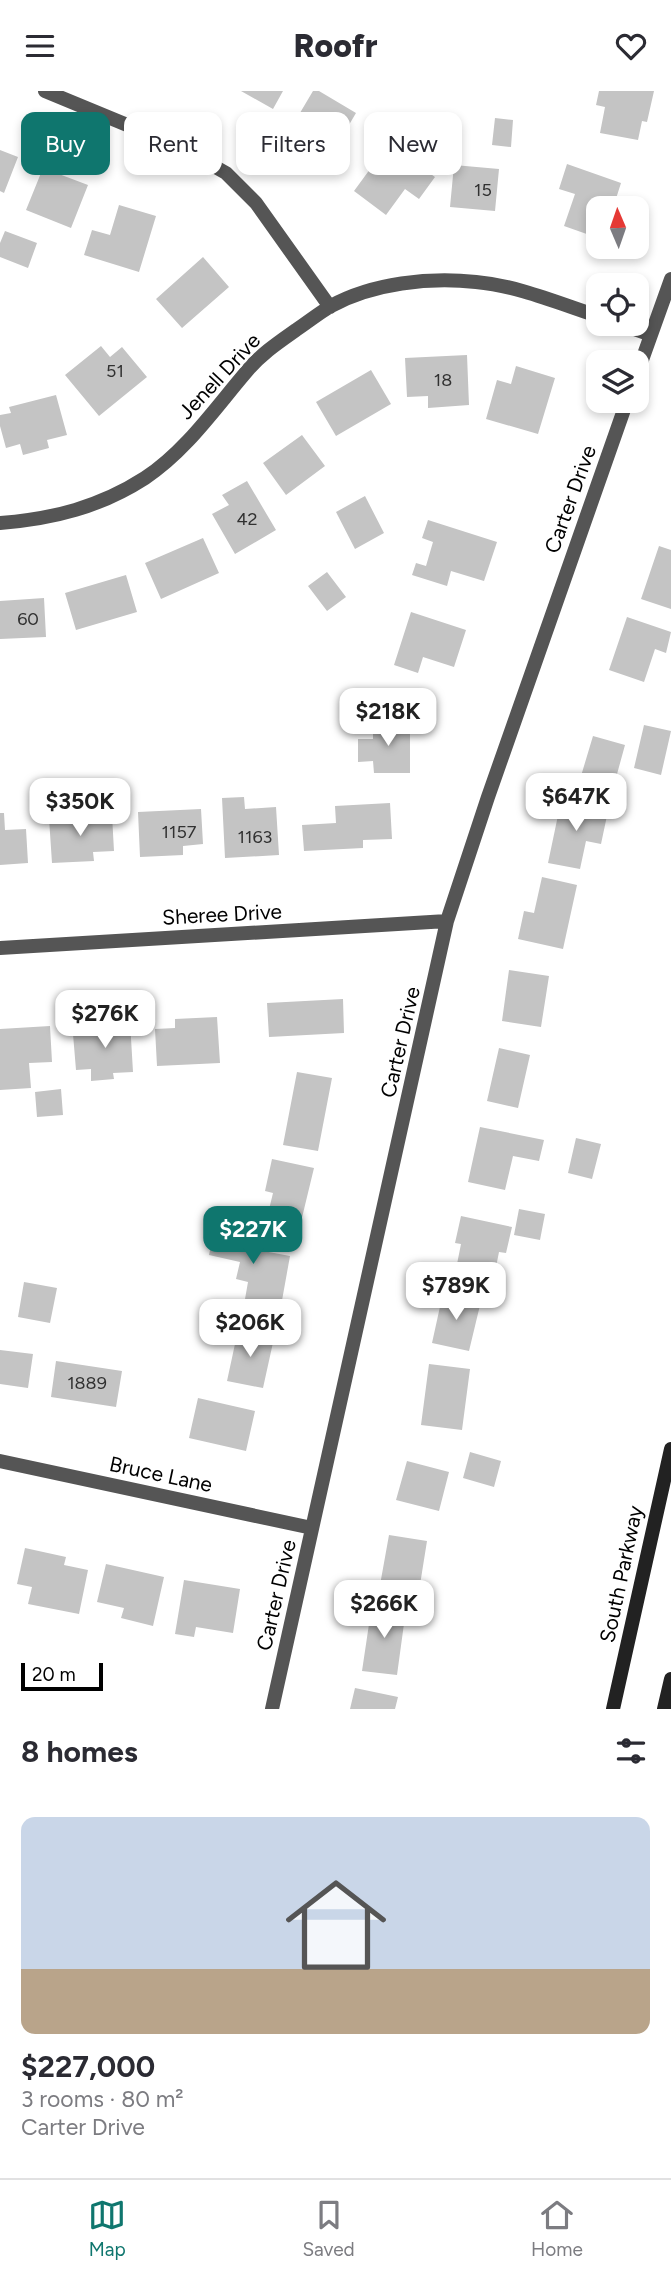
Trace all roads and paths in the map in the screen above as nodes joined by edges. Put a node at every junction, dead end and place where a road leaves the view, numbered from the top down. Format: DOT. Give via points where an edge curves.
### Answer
graph roads {
  1 [pos="46,91"];
  2 [pos="671,279"];
  3 [pos="330,307"];
  4 [pos="586,312"];
  5 [pos="651,335"];
  6 [pos="646,350"];
  7 [pos="623,413"];
  8 [pos="0,523"];
  9 [pos="447,921"];
  10 [pos="0,948"];
  11 [pos="671,1449"];
  12 [pos="0,1461"];
  13 [pos="312,1528"];
  14 [pos="671,1679"];
  15 [pos="272,1709"];
  16 [pos="613,1709"];
  17 [pos="664,1709"];
  1 -- 3 [label="street" via="178,146 226,173 256,203"];
  2 -- 5 [label="street"];
  3 -- 4 [label="street, Jenell Drive" via="352,296 437,281 473,282 532,294"];
  3 -- 8 [label="street, Jenell Drive" via="248,369 179,449 147,477 72,513"];
  5 -- 6 [label="street"];
  7 -- 9 [label="street, Carter Drive"];
  9 -- 10 [label="street, Sheree Drive"];
  9 -- 13 [label="street, Carter Drive"];
  11 -- 16 [label="main road, South Parkway"];
  12 -- 13 [label="street, Bruce Lane"];
  13 -- 15 [label="street, Carter Drive"];
  14 -- 17 [label="main road"];
}
